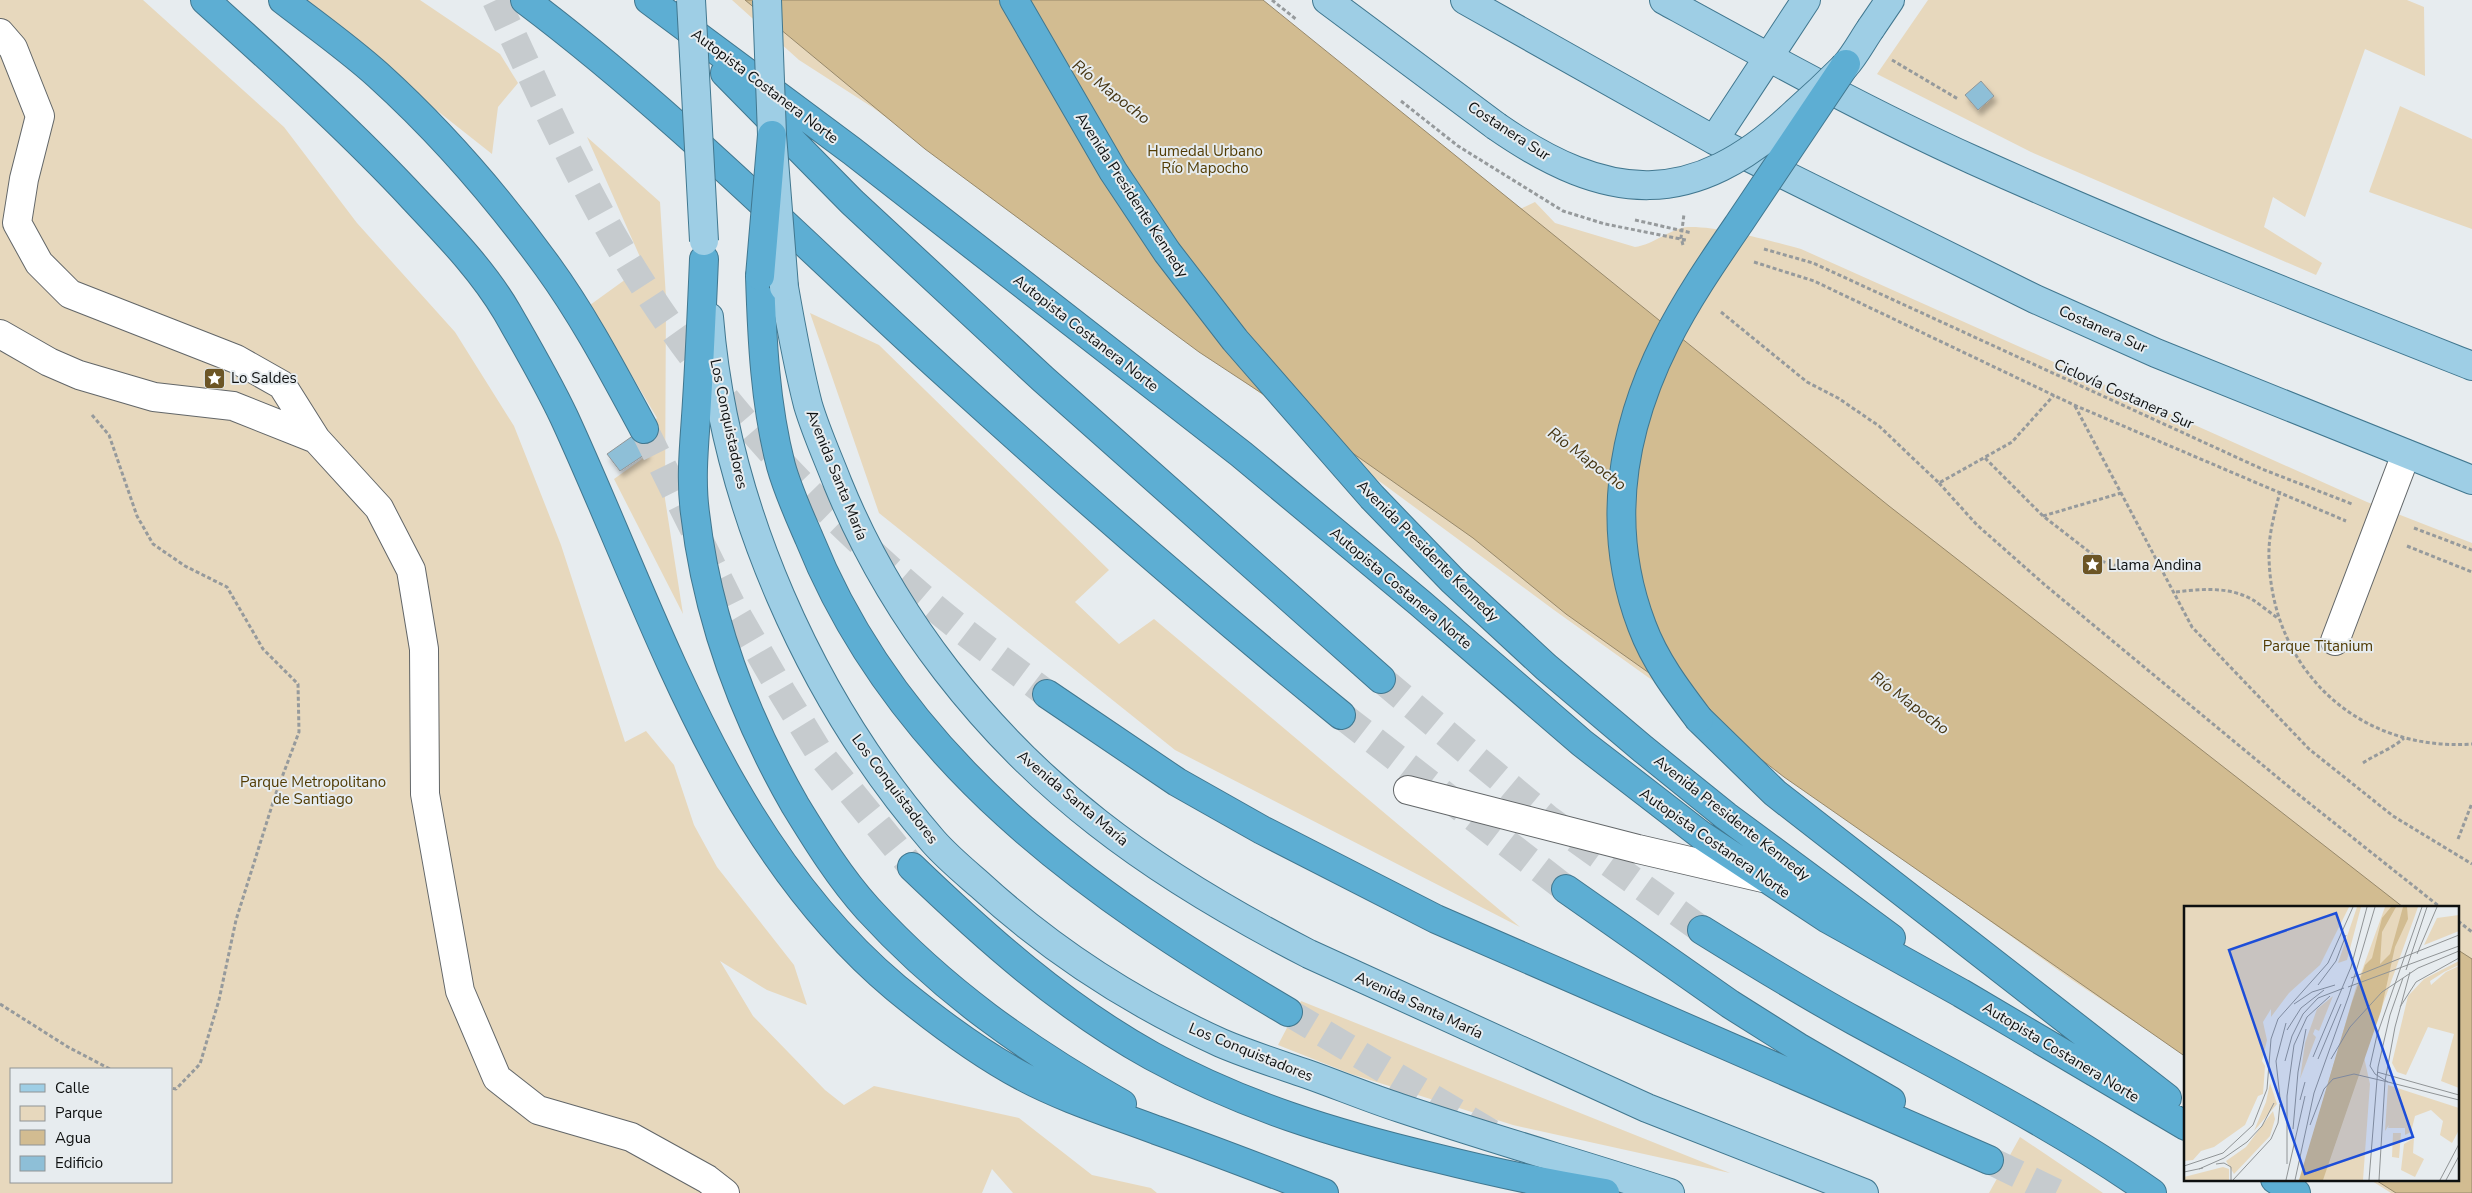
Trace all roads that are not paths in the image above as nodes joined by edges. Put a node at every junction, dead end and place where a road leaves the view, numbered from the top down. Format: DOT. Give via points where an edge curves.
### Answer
graph roads {
  1 [pos="205,0"];
  2 [pos="283,0"];
  3 [pos="525,0"];
  4 [pos="691,0"];
  5 [pos="767,0"];
  6 [pos="1014,0"];
  7 [pos="1326,0"];
  8 [pos="1465,0"];
  9 [pos="1664,0"];
  10 [pos="1806,0"];
  11 [pos="1890,0"];
  12 [pos="655,4"];
  13 [pos="0,33"];
  14 [pos="1768,56"];
  15 [pos="1846,64"];
  16 [pos="772,135"];
  17 [pos="1714,140"];
  18 [pos="704,250"];
  19 [pos="0,334"];
  20 [pos="2472,366"];
  21 [pos="644,429"];
  22 [pos="316,439"];
  23 [pos="2406,454"];
  24 [pos="2472,480"];
  25 [pos="2335,641"];
  26 [pos="1381,678"];
  27 [pos="1047,694"];
  28 [pos="1341,715"];
  29 [pos="1408,790"];
  30 [pos="912,867"];
  31 [pos="1764,878"];
  32 [pos="1566,889"];
  33 [pos="1702,930"];
  34 [pos="1961,993"];
  35 [pos="1288,1012"];
  36 [pos="2184,1110"];
  37 [pos="2184,1125"];
  38 [pos="1226,1155"];
  39 [pos="2276,1180"];
  40 [pos="725,1193"];
  41 [pos="1324,1193"];
  42 [pos="1605,1193"];
  43 [pos="1670,1193"];
  44 [pos="1864,1193"];
  45 [pos="2152,1193"];
  46 [pos="2296,1193"];
  1 -- 38 [label="highway" via="370,152 466,256 504,306 562,414 682,685 728,779 762,837 842,938 937,1021 1021,1076 1077,1102"];
  2 -- 21 [label="highway" via="376,74 470,169 548,267 588,328"];
  3 -- 28 [label="highway" via="579,41 713,156 937,366 1083,496 1212,610"];
  4 -- 18 [label="main road, Los Conquistadores, bridge"];
  5 -- 16 [label="main road, Avenida Santa María, bridge"];
  6 -- 34 [label="highway, Avenida Presidente Kennedy" via="1113,171 1167,252 1235,340 1372,497 1453,581 1642,749"];
  7 -- 15 [label="main road, Costanera Sur, bridge" via="1496,126 1585,175 1625,184 1666,185 1690,181 1744,156 1780,128"];
  8 -- 17 [label="main road, Costanera Sur"];
  9 -- 14 [label="main road"];
  10 -- 14 [label="main road"];
  11 -- 15 [label="main road, Costanera Sur, bridge"];
  12 -- 26 [label="highway" via="852,202 1044,379"];
  12 -- 31 [label="highway, Autopista Costanera Norte" via="852,151 1241,454 1589,749 1641,791"];
  13 -- 22 [label="street" via="13,48 40,116 17,223 38,263 70,294 236,359 282,385"];
  14 -- 17 [label="main road"];
  14 -- 20 [label="main road" via="1973,160 2236,273"];
  15 -- 36 [label="highway, bridge" via="1696,289 1667,339 1636,416 1625,459 1621,500 1624,550 1631,592 1642,627 1675,688 1699,719 1775,793"];
  16 -- 35 [label="highway, bridge" via="760,276 770,407 782,468 826,580 882,676 920,726 963,772 1059,860 1134,917"];
  16 -- 44 [label="main road, Avenida Santa María, bridge" via="784,287 809,407 848,508 871,556 927,644 1015,750 1097,823 1203,896 1255,926 1309,954 1647,1108"];
  17 -- 23 [label="main road, Costanera Sur" via="2035,299 2156,353"];
  18 -- 38 [label="highway" via="694,511 703,570 724,652 765,752 830,860 852,889 944,983 1003,1031 1054,1065 1141,1115"];
  18 -- 43 [label="main road, Los Conquistadores" via="710,332 722,405 738,476 761,546 789,615 848,726 892,790 935,844 999,902 1063,953 1142,1003 1222,1043 1398,1108"];
  19 -- 22 [label="street" via="79,375 154,396 233,406"];
  22 -- 40 [label="street" via="379,508 412,570 424,649 425,794 460,990 497,1078 538,1110 631,1137 707,1179"];
  23 -- 24 [label="main road, Costanera Sur"];
  23 -- 25 [label="street"];
  27 -- 32 [label="highway" via="1177,782 1262,830 1436,919 1991,1161 1798,1047"];
  29 -- 31 [label="street"];
  30 -- 42 [label="highway" via="1014,961 1060,996 1152,1055 1211,1085 1260,1106 1350,1136 1521,1178"];
  31 -- 34 [label="highway, Autopista Costanera Norte" via="1828,919"];
  33 -- 45 [label="highway" via="1814,998 2013,1105"];
  34 -- 37 [label="highway, Autopista Costanera Norte"];
  38 -- 41 [label="highway"];
  39 -- 46 [label="highway"];
}
